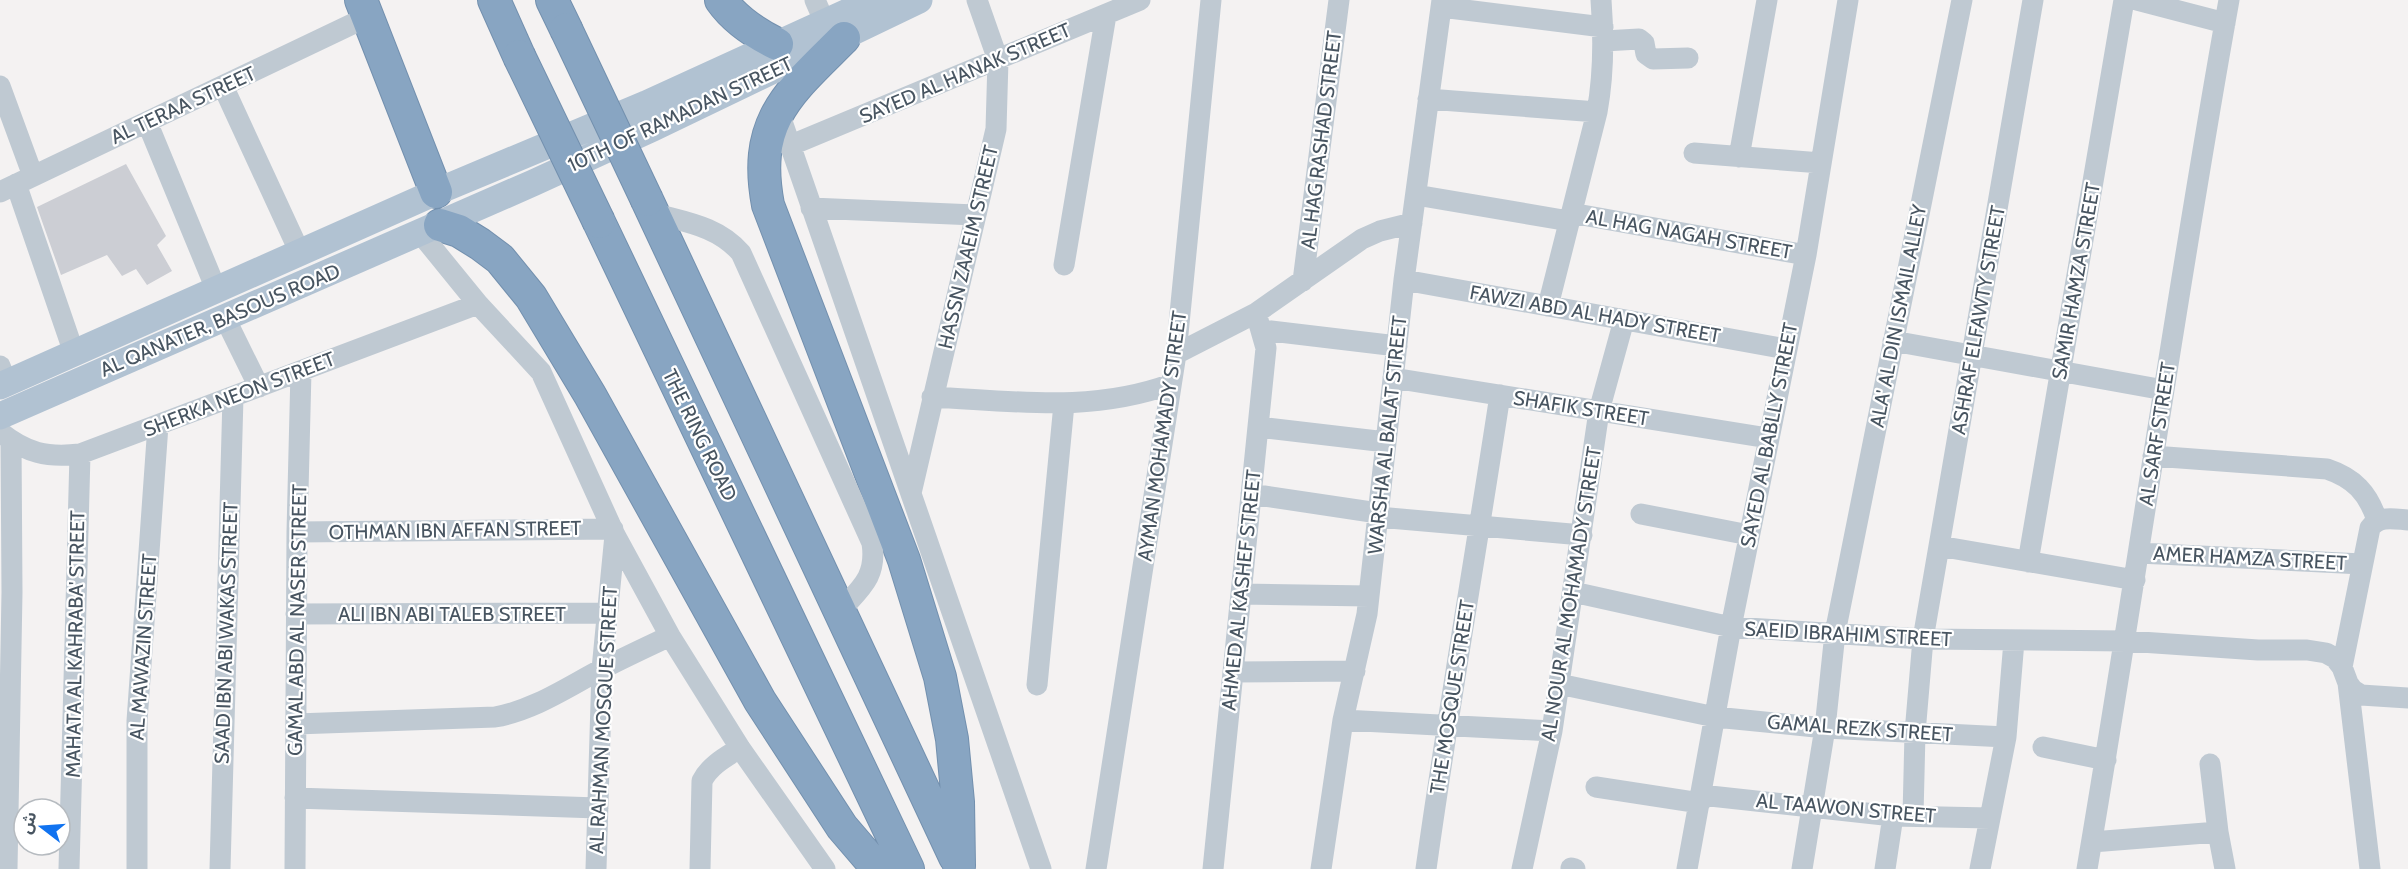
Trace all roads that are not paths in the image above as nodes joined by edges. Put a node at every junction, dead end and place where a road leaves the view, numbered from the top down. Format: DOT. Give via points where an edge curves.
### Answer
graph roads {
  1 [pos="494,0"];
  2 [pos="552,0"];
  3 [pos="721,0"];
  4 [pos="874,0"];
  5 [pos="919,0"];
  6 [pos="977,0"];
  7 [pos="1140,0"];
  8 [pos="1211,0"];
  9 [pos="1340,0"];
  10 [pos="1601,0"];
  11 [pos="1767,0"];
  12 [pos="1848,0"];
  13 [pos="1962,0"];
  14 [pos="2033,0"];
  15 [pos="2124,0"];
  16 [pos="2137,0"];
  17 [pos="2229,0"];
  18 [pos="1442,3"];
  19 [pos="364,8"];
  20 [pos="1106,15"];
  21 [pos="828,20"];
  22 [pos="2225,23"];
  23 [pos="1603,34"];
  24 [pos="777,44"];
  25 [pos="1689,58"];
  26 [pos="998,60"];
  27 [pos="0,86"];
  28 [pos="223,86"];
  29 [pos="1428,99"];
  30 [pos="778,110"];
  31 [pos="1597,112"];
  32 [pos="147,122"];
  33 [pos="789,146"];
  34 [pos="1694,153"];
  35 [pos="1739,157"];
  36 [pos="1821,163"];
  37 [pos="16,184"];
  38 [pos="436,192"];
  39 [pos="1416,195"];
  40 [pos="650,207"];
  41 [pos="811,208"];
  42 [pos="975,215"];
  43 [pos="1570,217"];
  44 [pos="1412,223"];
  45 [pos="430,229"];
  46 [pos="300,254"];
  47 [pos="1806,255"];
  48 [pos="1064,265"];
  49 [pos="1404,280"];
  50 [pos="1303,281"];
  51 [pos="216,289"];
  52 [pos="478,304"];
  53 [pos="1548,306"];
  54 [pos="224,316"];
  55 [pos="1624,320"];
  56 [pos="1259,321"];
  57 [pos="1893,341"];
  58 [pos="1397,346"];
  59 [pos="1786,349"];
  60 [pos="74,352"];
  61 [pos="1176,354"];
  62 [pos="1972,355"];
  63 [pos="301,371"];
  64 [pos="2061,371"];
  65 [pos="2,378"];
  66 [pos="1393,378"];
  67 [pos="1171,384"];
  68 [pos="259,387"];
  69 [pos="2164,390"];
  70 [pos="1500,395"];
  71 [pos="233,397"];
  72 [pos="932,397"];
  73 [pos="1064,404"];
  74 [pos="1599,411"];
  75 [pos="0,416"];
  76 [pos="158,425"];
  77 [pos="1258,427"];
  78 [pos="5,437"];
  79 [pos="1768,438"];
  80 [pos="1386,442"];
  81 [pos="80,454"];
  82 [pos="2153,456"];
  83 [pos="911,494"];
  84 [pos="1251,494"];
  85 [pos="1641,514"];
  86 [pos="1378,515"];
  87 [pos="2377,520"];
  88 [pos="2408,520"];
  89 [pos="1480,526"];
  90 [pos="297,532"];
  91 [pos="614,532"];
  92 [pos="1582,535"];
  93 [pos="1749,535"];
  94 [pos="1939,546"];
  95 [pos="2139,553"];
  96 [pos="2028,562"];
  97 [pos="2362,564"];
  98 [pos="2135,580"];
  99 [pos="1573,592"];
  100 [pos="1241,594"];
  101 [pos="1369,596"];
  102 [pos="840,611"];
  103 [pos="607,613"];
  104 [pos="297,614"];
  105 [pos="1731,627"];
  106 [pos="1835,633"];
  107 [pos="670,636"];
  108 [pos="1923,639"];
  109 [pos="2014,641"];
  110 [pos="2126,641"];
  111 [pos="602,669"];
  112 [pos="1355,670"];
  113 [pos="1233,672"];
  114 [pos="2345,675"];
  115 [pos="1559,684"];
  116 [pos="1037,685"];
  117 [pos="2408,698"];
  118 [pos="1715,717"];
  119 [pos="1343,720"];
  120 [pos="296,724"];
  121 [pos="1446,725"];
  122 [pos="1825,728"];
  123 [pos="1552,731"];
  124 [pos="1915,733"];
  125 [pos="2006,737"];
  126 [pos="2043,747"];
  127 [pos="740,748"];
  128 [pos="5,755"];
  129 [pos="2106,760"];
  130 [pos="2210,764"];
  131 [pos="1596,787"];
  132 [pos="295,798"];
  133 [pos="1701,799"];
  134 [pos="598,808"];
  135 [pos="1812,808"];
  136 [pos="1903,816"];
  137 [pos="1990,818"];
  138 [pos="2218,832"];
  139 [pos="2092,842"];
  140 [pos="960,867"];
  141 [pos="7,869"];
  142 [pos="69,869"];
  143 [pos="137,869"];
  144 [pos="220,869"];
  145 [pos="295,869"];
  146 [pos="596,869"];
  147 [pos="700,869"];
  148 [pos="825,869"];
  149 [pos="878,869"];
  150 [pos="908,869"];
  151 [pos="1041,869"];
  152 [pos="1096,869"];
  153 [pos="1213,869"];
  154 [pos="1321,869"];
  155 [pos="1426,869"];
  156 [pos="1522,869"];
  157 [pos="1687,869"];
  158 [pos="1802,869"];
  159 [pos="1885,869"];
  160 [pos="1980,869"];
  161 [pos="2087,869"];
  162 [pos="2225,869"];
  163 [pos="2370,869"];
  1 -- 150 [label="highway, THE RING ROAD, bridge"];
  2 -- 40 [label="highway, bridge"];
  3 -- 24 [label="highway" via="741,22"];
  4 -- 21 [label="main road, 10TH OF RAMADAN STREET"];
  5 -- 21 [label="main road, 10TH OF RAMADAN STREET"];
  6 -- 26 [label="street, HASSN ZAAEIM STREET"];
  7 -- 20 [label="street, SAYED AL HANAK STREET"];
  8 -- 61 [label="street, AYMAN MOHAMADY STREET"];
  9 -- 50 [label="street, AL HAG RASHAD STREET"];
  10 -- 23 [label="street"];
  11 -- 35 [label="street"];
  12 -- 36 [label="street, SAYED AL BABLLY STREET"];
  13 -- 57 [label="street, ALA' AL DIN ISMAIL ALLEY"];
  14 -- 62 [label="street, ASHRAF ELFAWTY STREET"];
  15 -- 64 [label="street, SAMIR HAMZA STREET"];
  16 -- 22 [label="street"];
  17 -- 22 [label="street, AL SARF STREET"];
  18 -- 23 [label="street"];
  18 -- 29 [label="street, WARSHA AL BALAT STREET"];
  19 -- 28 [label="street, AL TERAA STREET"];
  19 -- 38 [label="highway"];
  20 -- 26 [label="street, SAYED AL HANAK STREET"];
  20 -- 48 [label="street"];
  21 -- 24 [label="main road, 10TH OF RAMADAN STREET"];
  21 -- 30 [label="highway"];
  21 -- 45 [label="main road, 10TH OF RAMADAN STREET" via="653,128"];
  22 -- 69 [label="street, AL SARF STREET"];
  23 -- 25 [label="street" via="1639,39 1653,60"];
  23 -- 31 [label="street"];
  24 -- 38 [label="main road, 10TH OF RAMADAN STREET"];
  26 -- 33 [label="street, SAYED AL HANAK STREET"];
  26 -- 42 [label="street, HASSN ZAAEIM STREET" via="996,129"];
  27 -- 37 [label="street"];
  28 -- 32 [label="street, AL TERAA STREET"];
  28 -- 46 [label="street"];
  29 -- 31 [label="street"];
  29 -- 39 [label="street, WARSHA AL BALAT STREET"];
  30 -- 33 [label="street"];
  30 -- 140 [label="highway" via="763,157 768,205 904,560 940,677 953,750"];
  31 -- 43 [label="street"];
  32 -- 37 [label="street, AL TERAA STREET"];
  32 -- 51 [label="street"];
  33 -- 41 [label="street"];
  34 -- 35 [label="street"];
  35 -- 36 [label="street"];
  36 -- 47 [label="street, SAYED AL BABLLY STREET"];
  37 -- 60 [label="street"];
  38 -- 46 [label="main road, AL QANATER, BASOUS ROAD"];
  39 -- 43 [label="street, AL HAG NAGAH STREET"];
  39 -- 44 [label="street, WARSHA AL BALAT STREET"];
  40 -- 102 [label="highway"];
  40 -- 102 [label="street" via="711,229 741,253 872,543 873,564 868,580"];
  41 -- 42 [label="street"];
  41 -- 83 [label="street"];
  42 -- 72 [label="street, HASSN ZAAEIM STREET"];
  43 -- 47 [label="street, AL HAG NAGAH STREET"];
  43 -- 53 [label="street"];
  44 -- 49 [label="street, WARSHA AL BALAT STREET"];
  44 -- 50 [label="street" via="1362,239"];
  45 -- 52 [label="street"];
  45 -- 54 [label="main road, AL QANATER, BASOUS ROAD"];
  45 -- 149 [label="highway" via="459,231 487,249 531,297 590,395 760,701 842,827"];
  46 -- 51 [label="main road, AL QANATER, BASOUS ROAD"];
  47 -- 59 [label="street, SAYED AL BABLLY STREET"];
  49 -- 53 [label="street, FAWZI ABD AL HADY STREET"];
  49 -- 58 [label="street, WARSHA AL BALAT STREET"];
  50 -- 56 [label="street"];
  51 -- 60 [label="main road, AL QANATER, BASOUS ROAD"];
  52 -- 63 [label="street, SHERKA NEON STREET"];
  52 -- 91 [label="street" via="541,372"];
  53 -- 55 [label="street, FAWZI ABD AL HADY STREET"];
  54 -- 68 [label="street"];
  54 -- 75 [label="main road, AL QANATER, BASOUS ROAD"];
  55 -- 59 [label="street, FAWZI ABD AL HADY STREET"];
  55 -- 74 [label="street, AL NOUR AL MOHAMADY STREET"];
  56 -- 58 [label="street"];
  56 -- 61 [label="street"];
  56 -- 77 [label="street, AHMED AL KASHEF STREET" via="1266,348"];
  57 -- 62 [label="street"];
  57 -- 106 [label="street, ALA' AL DIN ISMAIL ALLEY"];
  58 -- 66 [label="street, WARSHA AL BALAT STREET"];
  59 -- 79 [label="street, SAYED AL BABLLY STREET"];
  60 -- 65 [label="main road, AL QANATER, BASOUS ROAD"];
  61 -- 67 [label="street, AYMAN MOHAMADY STREET"];
  62 -- 64 [label="street"];
  62 -- 94 [label="street, ASHRAF ELFAWTY STREET"];
  63 -- 68 [label="street, SHERKA NEON STREET"];
  63 -- 90 [label="street, GAMAL ABD AL NASER STREET"];
  64 -- 69 [label="street"];
  64 -- 96 [label="street, SAMIR HAMZA STREET"];
  66 -- 70 [label="street, SHAFIK STREET"];
  66 -- 80 [label="street, WARSHA AL BALAT STREET"];
  67 -- 73 [label="street" via="1105,402"];
  67 -- 152 [label="street, AYMAN MOHAMADY STREET"];
  68 -- 71 [label="street, SHERKA NEON STREET"];
  69 -- 82 [label="street, AL SARF STREET"];
  70 -- 74 [label="street, SHAFIK STREET"];
  70 -- 89 [label="street, THE MOSQUE STREET"];
  71 -- 76 [label="street, SHERKA NEON STREET"];
  71 -- 144 [label="street, SAAD IBN ABI WAKAS STREET"];
  72 -- 73 [label="street"];
  72 -- 83 [label="street, HASSN ZAAEIM STREET"];
  73 -- 116 [label="street"];
  74 -- 79 [label="street, SHAFIK STREET"];
  74 -- 92 [label="street, AL NOUR AL MOHAMADY STREET"];
  76 -- 81 [label="street, SHERKA NEON STREET"];
  76 -- 143 [label="street, AL MAWAZIN STREET" via="137,721"];
  77 -- 80 [label="street"];
  77 -- 84 [label="street, AHMED AL KASHEF STREET"];
  78 -- 81 [label="street, SHERKA NEON STREET" via="40,454"];
  78 -- 128 [label="street" via="12,592"];
  79 -- 93 [label="street, SAYED AL BABLLY STREET"];
  80 -- 86 [label="street, WARSHA AL BALAT STREET"];
  81 -- 142 [label="street, MAHATA AL KAHRABA' STREET"];
  82 -- 87 [label="street" via="2327,469 2342,474 2365,493"];
  82 -- 95 [label="street, AL SARF STREET"];
  83 -- 151 [label="street"];
  84 -- 86 [label="street"];
  84 -- 100 [label="street, AHMED AL KASHEF STREET"];
  85 -- 93 [label="street"];
  86 -- 89 [label="street"];
  86 -- 101 [label="street, WARSHA AL BALAT STREET"];
  87 -- 88 [label="street"];
  87 -- 97 [label="street" via="2368,533"];
  89 -- 92 [label="street"];
  89 -- 121 [label="street, THE MOSQUE STREET"];
  90 -- 91 [label="street, OTHMAN IBN AFFAN STREET"];
  90 -- 104 [label="street, GAMAL ABD AL NASER STREET"];
  91 -- 103 [label="street, AL RAHMAN MOSQUE STREET"];
  91 -- 107 [label="street"];
  92 -- 99 [label="street, AL NOUR AL MOHAMADY STREET"];
  93 -- 105 [label="street, SAYED AL BABLLY STREET"];
  94 -- 96 [label="street"];
  94 -- 108 [label="street, ASHRAF ELFAWTY STREET"];
  95 -- 97 [label="street, AMER HAMZA STREET"];
  95 -- 98 [label="street, AL SARF STREET"];
  96 -- 98 [label="street"];
  97 -- 114 [label="street"];
  98 -- 110 [label="street, AL SARF STREET"];
  99 -- 105 [label="street, SAEID IBRAHIM STREET"];
  99 -- 115 [label="street, AL NOUR AL MOHAMADY STREET"];
  100 -- 101 [label="street"];
  100 -- 113 [label="street, AHMED AL KASHEF STREET"];
  101 -- 112 [label="street, WARSHA AL BALAT STREET"];
  102 -- 140 [label="highway"];
  103 -- 104 [label="street, ALI IBN ABI TALEB STREET"];
  103 -- 111 [label="street, AL RAHMAN MOSQUE STREET"];
  104 -- 120 [label="street, GAMAL ABD AL NASER STREET"];
  105 -- 106 [label="street, SAEID IBRAHIM STREET"];
  105 -- 118 [label="street, SAYED AL BABLLY STREET"];
  106 -- 108 [label="street, SAEID IBRAHIM STREET"];
  106 -- 122 [label="street, ALA' AL DIN ISMAIL ALLEY"];
  107 -- 111 [label="street"];
  107 -- 127 [label="street"];
  108 -- 109 [label="street, SAEID IBRAHIM STREET"];
  108 -- 124 [label="street, ASHRAF ELFAWTY STREET"];
  109 -- 110 [label="street, SAEID IBRAHIM STREET"];
  109 -- 125 [label="street"];
  110 -- 114 [label="street, SAEID IBRAHIM STREET" via="2307,650 2335,658"];
  110 -- 129 [label="street, AL SARF STREET"];
  111 -- 120 [label="street" via="513,714"];
  111 -- 134 [label="street, AL RAHMAN MOSQUE STREET"];
  112 -- 113 [label="street"];
  112 -- 119 [label="street, WARSHA AL BALAT STREET"];
  113 -- 153 [label="street, AHMED AL KASHEF STREET"];
  114 -- 117 [label="street, SAEID IBRAHIM STREET" via="2361,695"];
  114 -- 163 [label="street"];
  115 -- 118 [label="street"];
  115 -- 123 [label="street, AL NOUR AL MOHAMADY STREET"];
  118 -- 122 [label="street, GAMAL REZK STREET"];
  118 -- 133 [label="street, SAYED AL BABLLY STREET"];
  119 -- 121 [label="street"];
  119 -- 154 [label="street, WARSHA AL BALAT STREET"];
  120 -- 132 [label="street, GAMAL ABD AL NASER STREET"];
  121 -- 123 [label="street"];
  121 -- 155 [label="street, THE MOSQUE STREET"];
  122 -- 124 [label="street, GAMAL REZK STREET"];
  122 -- 135 [label="street, ALA' AL DIN ISMAIL ALLEY"];
  123 -- 156 [label="street, AL NOUR AL MOHAMADY STREET"];
  124 -- 125 [label="street, GAMAL REZK STREET"];
  124 -- 136 [label="street, ASHRAF ELFAWTY STREET"];
  125 -- 137 [label="street"];
  126 -- 129 [label="street"];
  127 -- 147 [label="street" via="706,772 702,781"];
  127 -- 148 [label="street"];
  128 -- 141 [label="street"];
  129 -- 139 [label="street, AL SARF STREET"];
  130 -- 138 [label="street"];
  131 -- 133 [label="street, AL TAAWON STREET"];
  132 -- 134 [label="street"];
  132 -- 145 [label="street, GAMAL ABD AL NASER STREET"];
  133 -- 135 [label="street, AL TAAWON STREET"];
  133 -- 157 [label="street, SAYED AL BABLLY STREET"];
  134 -- 146 [label="street, AL RAHMAN MOSQUE STREET"];
  135 -- 136 [label="street, AL TAAWON STREET"];
  135 -- 158 [label="street, ALA' AL DIN ISMAIL ALLEY"];
  136 -- 137 [label="street, AL TAAWON STREET"];
  136 -- 159 [label="street, ASHRAF ELFAWTY STREET"];
  137 -- 160 [label="street"];
  138 -- 139 [label="street"];
  138 -- 162 [label="street"];
  139 -- 161 [label="street, AL SARF STREET"];
}
